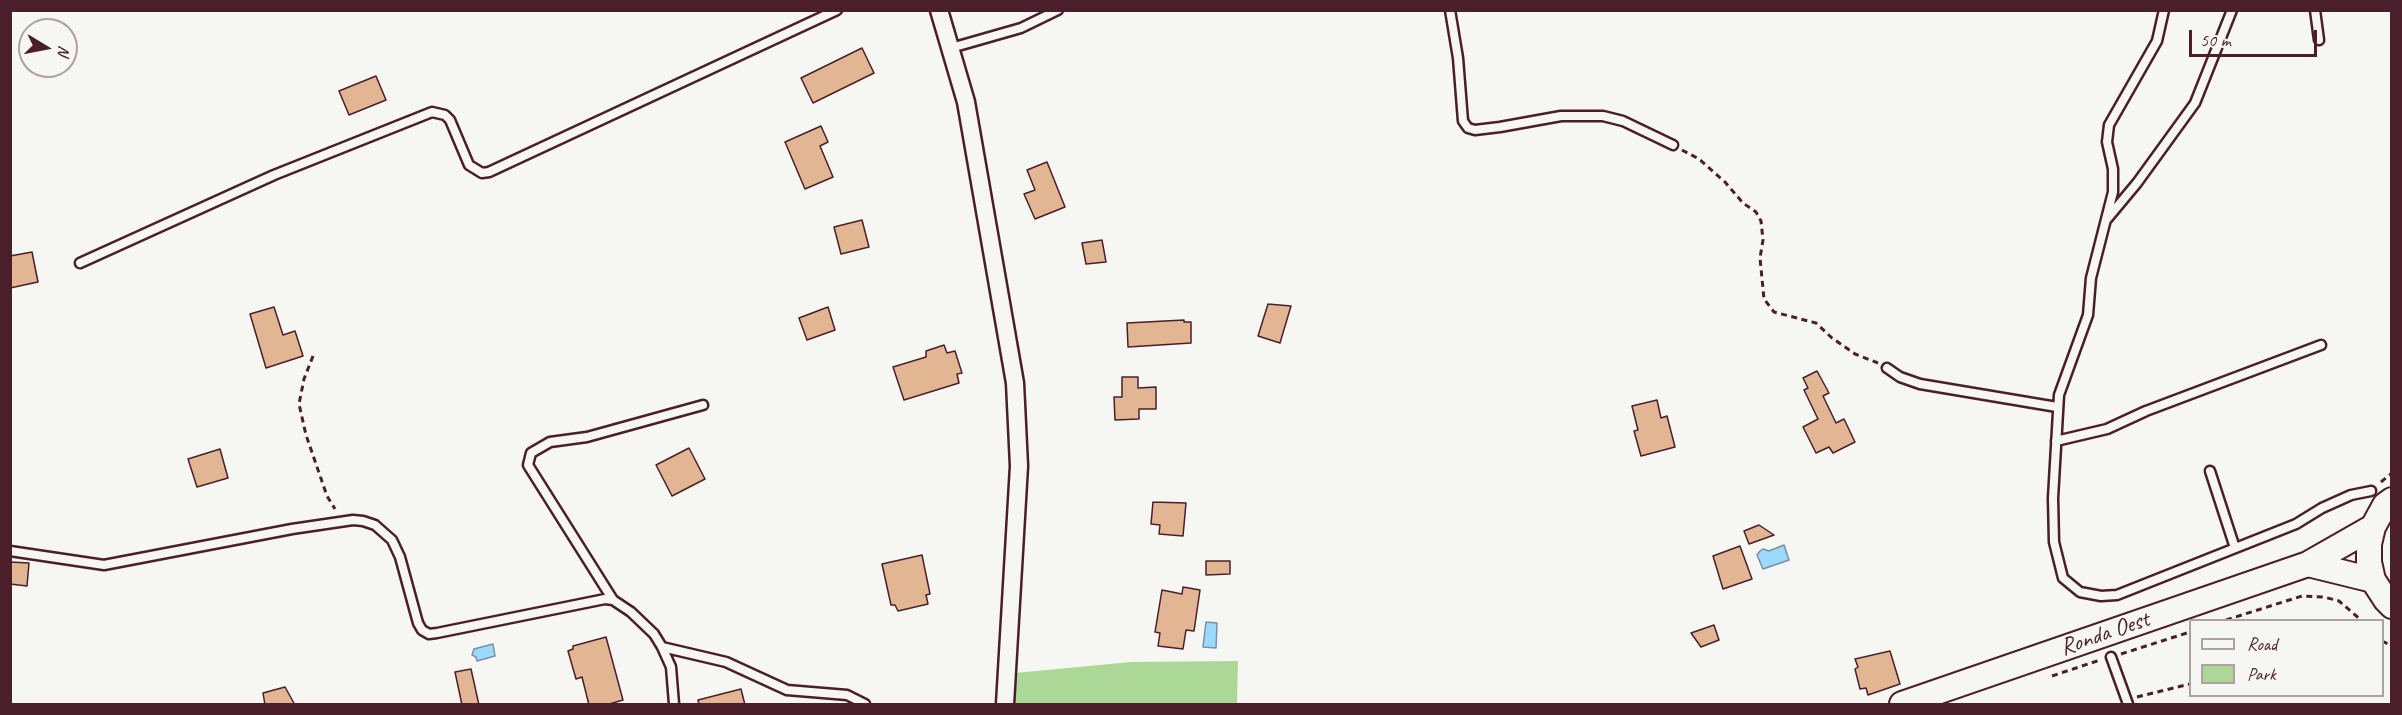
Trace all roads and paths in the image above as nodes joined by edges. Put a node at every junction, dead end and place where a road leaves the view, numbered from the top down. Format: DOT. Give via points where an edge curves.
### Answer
graph roads {
  1 [pos="837,10"];
  2 [pos="939,10"];
  3 [pos="1058,10"];
  4 [pos="1450,10"];
  5 [pos="2164,10"];
  6 [pos="2232,10"];
  7 [pos="2315,10"];
  8 [pos="2319,40"];
  9 [pos="951,48"];
  10 [pos="1672,145"];
  11 [pos="2105,221"];
  12 [pos="80,263"];
  13 [pos="2321,345"];
  14 [pos="313,356"];
  15 [pos="1887,368"];
  16 [pos="703,405"];
  17 [pos="2057,407"];
  18 [pos="2056,441"];
  19 [pos="2210,471"];
  20 [pos="2381,495"];
  21 [pos="341,522"];
  22 [pos="2373,527"];
  23 [pos="2235,548"];
  24 [pos="10,551"];
  25 [pos="2307,564"];
  26 [pos="2373,580"];
  27 [pos="613,600"];
  28 [pos="2391,606"];
  29 [pos="2232,619"];
  30 [pos="2359,619"];
  31 [pos="2189,632"];
  32 [pos="662,647"];
  33 [pos="2111,657"];
  34 [pos="2047,677"];
  35 [pos="2189,684"];
  36 [pos="2127,702"];
  37 [pos="674,705"];
  38 [pos="866,705"];
  39 [pos="1005,705"];
  40 [pos="1902,705"];
  1 -- 12 [label="lane" via="489,172 482,173 469,165 450,120 432,112 274,176"];
  2 -- 9 [label="street"];
  3 -- 9 [label="lane" via="1021,28"];
  4 -- 10 [label="lane" via="1463,121 1468,128 1500,127 1560,116 1603,116 1623,121"];
  5 -- 11 [label="lane" via="2157,41 2109,125 2107,142 2113,192"];
  6 -- 11 [label="lane" via="2195,103"];
  7 -- 8 [label="lane"];
  9 -- 39 [label="street" via="966,102 1011,354 1018,417 1019,466"];
  10 -- 15 [label="path" via="1699,159 1756,212 1763,240 1760,258 1764,299 1774,312 1816,323 1855,354"];
  11 -- 17 [label="lane" via="2091,278 2088,315"];
  13 -- 18 [label="lane" via="2107,429"];
  14 -- 21 [label="path" via="299,404 327,496"];
  15 -- 17 [label="lane" via="1920,384"];
  16 -- 27 [label="lane" via="588,437 550,442 531,453 528,465"];
  17 -- 18 [label="lane"];
  18 -- 23 [label="lane" via="2054,542 2063,578 2079,592 2117,595"];
  19 -- 23 [label="lane"];
  20 -- 22 [label="main road" via="2385,505"];
  20 -- 23 [label="lane" via="2342,500 2296,524"];
  21 -- 24 [label="lane" via="104,565"];
  21 -- 27 [label="lane" via="375,525 392,540 418,623 429,634"];
  22 -- 25 [label="main road, Ronda Oest"];
  22 -- 26 [label="main road" via="2369,544"];
  25 -- 26 [label="main road"];
  25 -- 40 [label="main road, Ronda Oest"];
  26 -- 28 [label="main road"];
  27 -- 32 [label="lane" via="654,634"];
  29 -- 30 [label="path" via="2301,596 2339,601"];
  31 -- 33 [label="path"];
  32 -- 37 [label="lane" via="671,667"];
  32 -- 38 [label="lane" via="726,662 787,690 847,696"];
  33 -- 34 [label="path"];
  33 -- 36 [label="lane"];
  35 -- 36 [label="path"];
}
